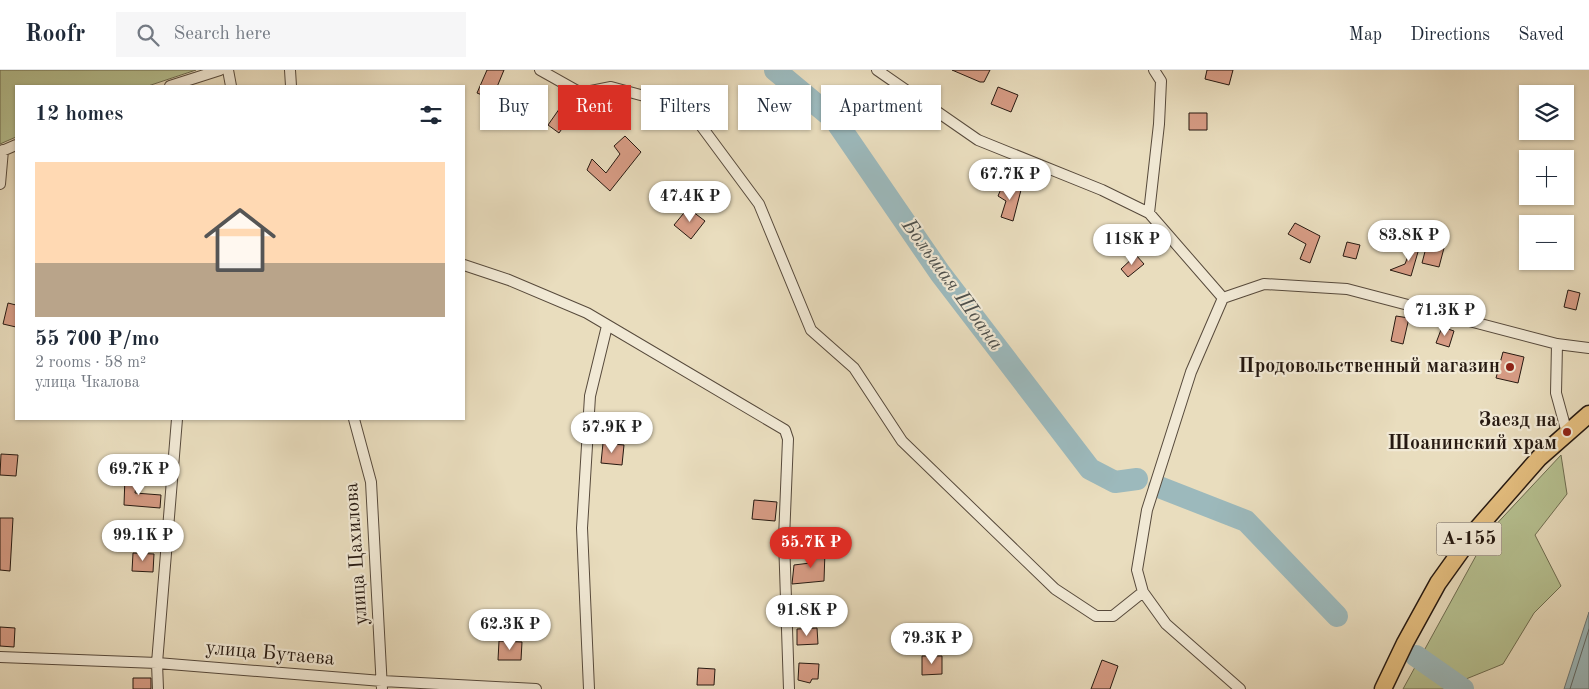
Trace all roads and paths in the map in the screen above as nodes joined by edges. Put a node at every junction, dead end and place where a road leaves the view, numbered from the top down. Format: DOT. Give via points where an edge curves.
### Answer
graph roads {
  1 [pos="220,70"];
  2 [pos="228,70"];
  3 [pos="290,70"];
  4 [pos="540,70"];
  5 [pos="877,70"];
  6 [pos="1154,70"];
  7 [pos="173,85"];
  8 [pos="231,85"];
  9 [pos="291,85"];
  10 [pos="15,145"];
  11 [pos="1,151"];
  12 [pos="0,184"];
  13 [pos="1149,213"];
  14 [pos="465,265"];
  15 [pos="1223,298"];
  16 [pos="607,326"];
  17 [pos="1557,344"];
  18 [pos="1589,348"];
  19 [pos="1589,414"];
  20 [pos="177,420"];
  21 [pos="354,420"];
  22 [pos="1567,433"];
  23 [pos="1143,592"];
  24 [pos="0,657"];
  25 [pos="157,663"];
  26 [pos="382,685"];
  27 [pos="158,689"];
  28 [pos="536,689"];
  29 [pos="589,689"];
  30 [pos="789,689"];
  31 [pos="1240,689"];
  32 [pos="1383,689"];
  1 -- 7 [label="street"];
  2 -- 8 [label="street"];
  3 -- 9 [label="street"];
  4 -- 23 [label="street" via="581,93 610,87 670,102 699,123 759,204 811,330 854,368 902,441 1055,589 1096,616 1113,616"];
  5 -- 13 [label="street" via="978,140 1102,190"];
  6 -- 13 [label="street" via="1161,81"];
  10 -- 11 [label="street"];
  11 -- 12 [label="street"];
  13 -- 15 [label="street"];
  14 -- 16 [label="street" via="587,313"];
  15 -- 17 [label="street" via="1264,284 1347,289"];
  15 -- 23 [label="street" via="1191,372 1147,510 1136,570"];
  16 -- 29 [label="street" via="590,396 582,528"];
  16 -- 30 [label="street" via="785,430 788,439 784,539"];
  17 -- 18 [label="street"];
  17 -- 22 [label="street" via="1556,393"];
  19 -- 22 [label="main road, А-155"];
  20 -- 25 [label="street"];
  21 -- 26 [label="street, улица Цахилова" via="371,482"];
  22 -- 32 [label="main road, А-155" via="1539,458 1471,537 1438,583 1404,643"];
  23 -- 31 [label="street" via="1166,624"];
  24 -- 25 [label="street, улица Бутаева"];
  25 -- 26 [label="street, улица Бутаева"];
  25 -- 27 [label="street"];
  26 -- 28 [label="street, улица Бутаева"];
}
